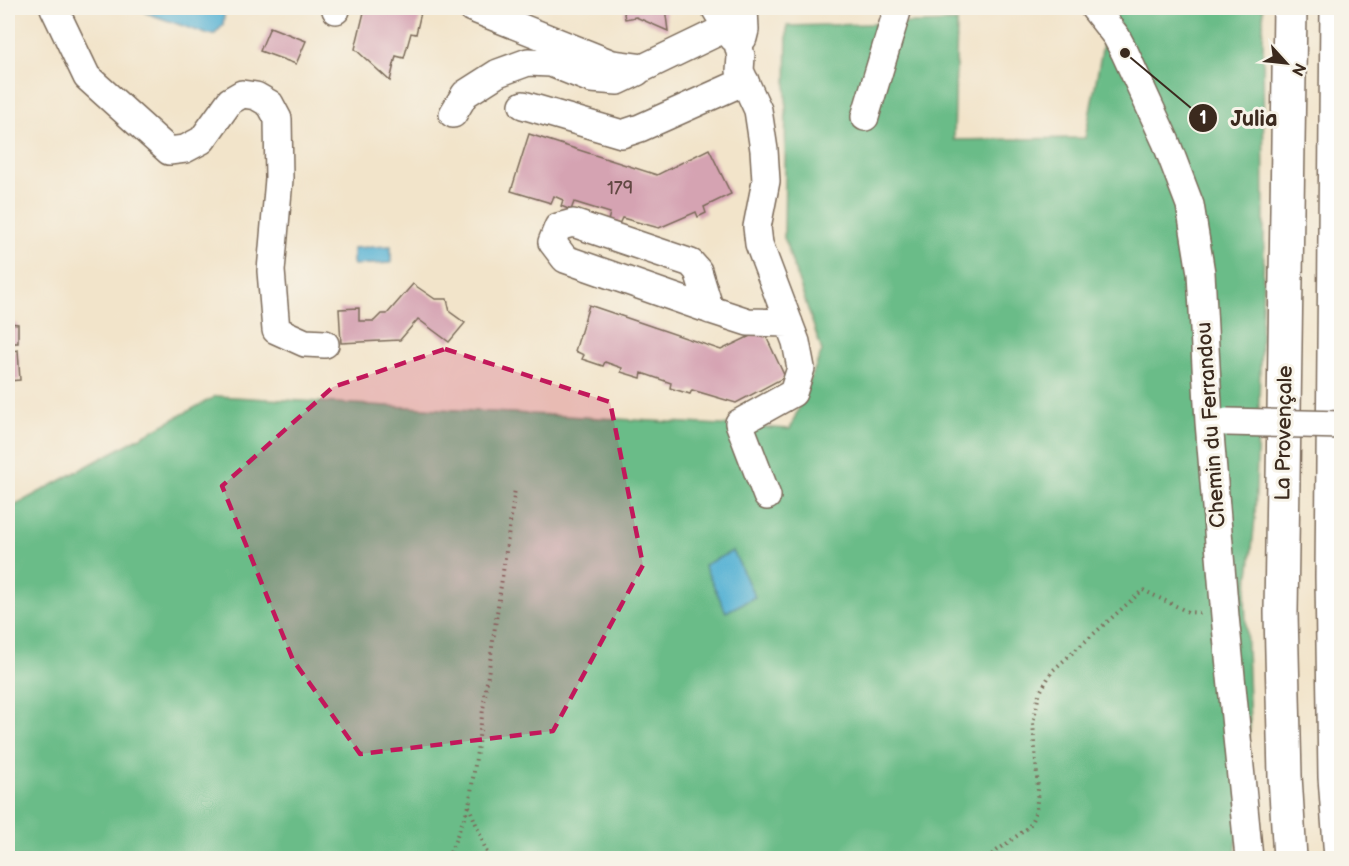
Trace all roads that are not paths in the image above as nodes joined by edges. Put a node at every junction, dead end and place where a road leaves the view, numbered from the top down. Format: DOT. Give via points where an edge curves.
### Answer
graph roads {
  1 [pos="54,8"];
  2 [pos="472,8"];
  3 [pos="744,8"];
  4 [pos="898,8"];
  5 [pos="1094,8"];
  6 [pos="1122,8"];
  7 [pos="1290,8"];
  8 [pos="1337,8"];
  9 [pos="726,25"];
  10 [pos="1116,36"];
  11 [pos="643,68"];
  12 [pos="745,81"];
  13 [pos="523,105"];
  14 [pos="453,114"];
  15 [pos="865,117"];
  16 [pos="710,310"];
  17 [pos="789,323"];
  18 [pos="325,344"];
  19 [pos="1218,422"];
  20 [pos="1341,425"];
  21 [pos="767,496"];
  22 [pos="1249,858"];
  23 [pos="1290,858"];
  24 [pos="1341,858"];
  1 -- 18 [label="street" via="87,77 169,151 185,150 202,140 230,102 242,94 270,104 278,119 279,179 271,271 276,330 305,343"];
  2 -- 11 [label="street" via="612,64"];
  3 -- 9 [label="street" via="743,38"];
  4 -- 15 [label="street"];
  5 -- 10 [label="street, Chemin du Ferrandou"];
  6 -- 10 [label="street"];
  7 -- 23 [label="highway, La Provençale" via="1281,613"];
  8 -- 24 [label="highway" via="1332,578 1335,777"];
  9 -- 11 [label="street"];
  9 -- 12 [label="street" via="741,56 740,71"];
  10 -- 19 [label="street, Chemin du Ferrandou" via="1166,142 1190,205"];
  11 -- 14 [label="street" via="618,81 591,79 551,63 528,62 498,73 465,94"];
  12 -- 13 [label="street" via="622,134"];
  12 -- 17 [label="street" via="758,110 764,150 766,181 757,227 759,244"];
  16 -- 16 [label="street" via="565,259 552,242 558,227 573,223 691,263 698,270"];
  16 -- 17 [label="street" via="748,322"];
  17 -- 21 [label="street" via="801,368 793,393 739,423"];
  19 -- 20 [label="street, bridge"];
  19 -- 22 [label="street, Chemin du Ferrandou" via="1225,616"];
}
